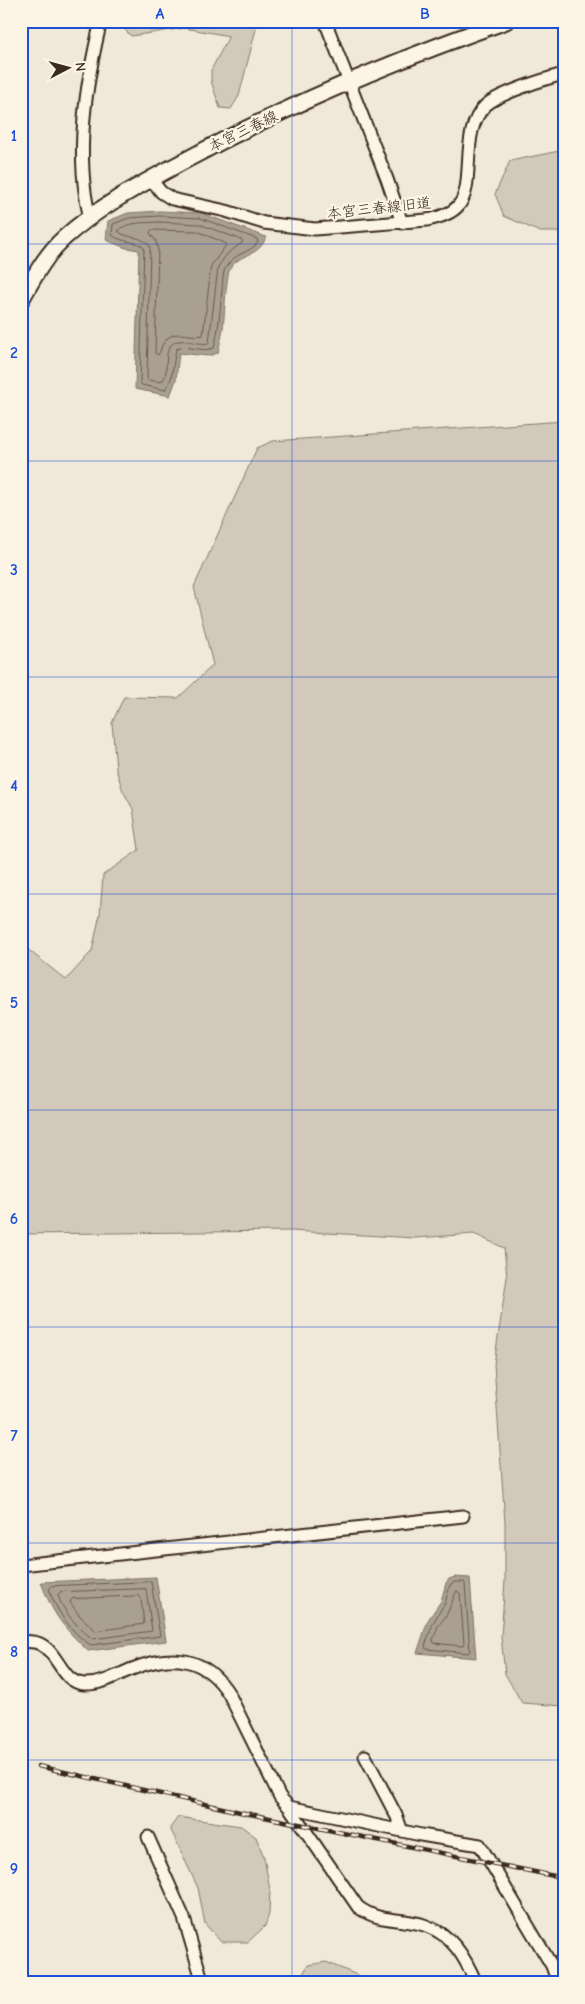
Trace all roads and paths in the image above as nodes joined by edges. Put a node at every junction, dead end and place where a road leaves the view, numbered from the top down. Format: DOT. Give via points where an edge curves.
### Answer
graph roads {
  1 [pos="101,21"];
  2 [pos="325,21"];
  3 [pos="506,21"];
  4 [pos="564,74"];
  5 [pos="348,82"];
  6 [pos="151,179"];
  7 [pos="90,218"];
  8 [pos="402,223"];
  9 [pos="21,300"];
  10 [pos="463,1516"];
  11 [pos="21,1565"];
  12 [pos="21,1641"];
  13 [pos="365,1756"];
  14 [pos="289,1807"];
  15 [pos="401,1829"];
  16 [pos="148,1837"];
  17 [pos="564,1970"];
  18 [pos="558,1982"];
  19 [pos="203,1983"];
  20 [pos="476,1983"];
  1 -- 7 [label="street" via="89,82 83,144"];
  2 -- 5 [label="street"];
  3 -- 5 [label="main road, 本宮三春線"];
  4 -- 8 [label="street, 本宮三春線旧道" via="546,78 486,105 473,124 463,196 458,206 439,217"];
  5 -- 6 [label="main road, 本宮三春線" via="225,139"];
  5 -- 8 [label="street"];
  6 -- 7 [label="main road, 本宮三春線"];
  6 -- 8 [label="street, 本宮三春線旧道" via="161,192 172,199 264,223 315,229"];
  7 -- 9 [label="main road, 本宮三春線" via="51,252"];
  10 -- 11 [label="street"];
  12 -- 14 [label="street" via="39,1643 49,1650 68,1676 85,1684 164,1660 186,1661 209,1670 229,1694 273,1784"];
  13 -- 15 [label="street"];
  14 -- 15 [label="street"];
  14 -- 20 [label="street" via="358,1907 369,1915 424,1924 444,1935 466,1959"];
  15 -- 18 [label="street" via="480,1845 552,1966"];
  16 -- 19 [label="street" via="184,1918"];
  17 -- 18 [label="street"];
}
